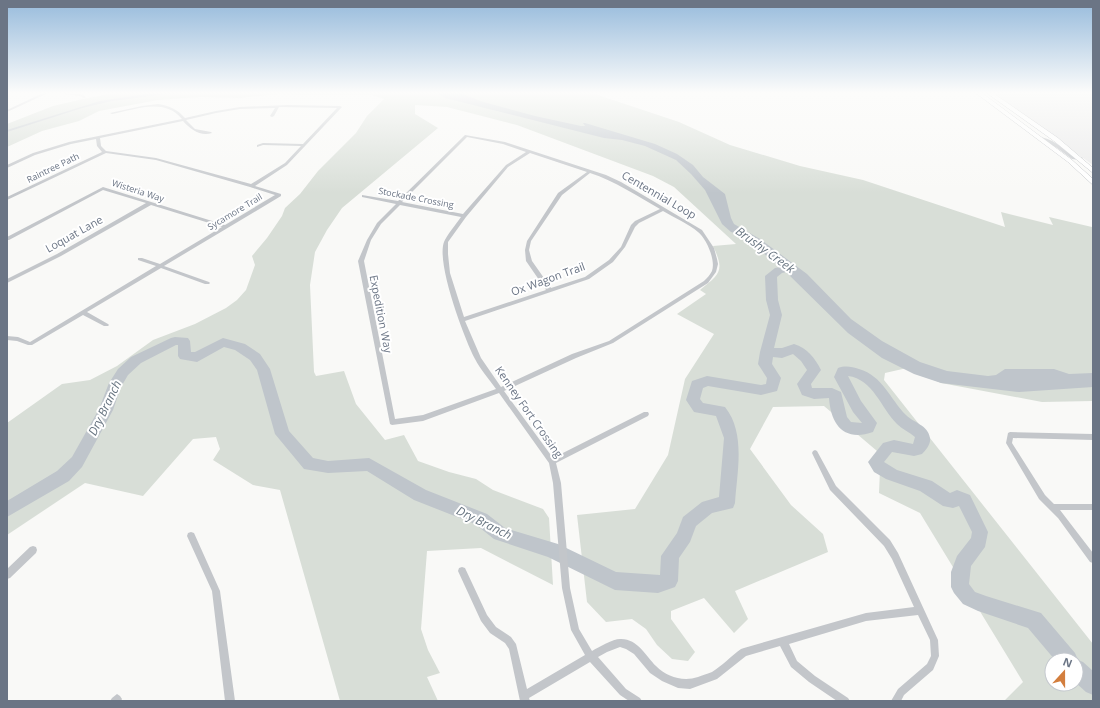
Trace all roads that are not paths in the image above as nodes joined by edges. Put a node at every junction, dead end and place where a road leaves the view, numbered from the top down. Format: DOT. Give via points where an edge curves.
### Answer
graph roads {
  1 [pos="150,126"];
  2 [pos="190,126"];
  3 [pos="321,126"];
  4 [pos="1023,126"];
  5 [pos="1035,126"];
  6 [pos="210,133"];
  7 [pos="466,136"];
  8 [pos="98,137"];
  9 [pos="1040,138"];
  10 [pos="303,145"];
  11 [pos="258,146"];
  12 [pos="530,151"];
  13 [pos="105,152"];
  14 [pos="1080,158"];
  15 [pos="7,167"];
  16 [pos="590,170"];
  17 [pos="1093,171"];
  18 [pos="1093,183"];
  19 [pos="252,186"];
  20 [pos="364,196"];
  21 [pos="7,199"];
  22 [pos="150,203"];
  23 [pos="399,203"];
  24 [pos="663,209"];
  25 [pos="464,216"];
  26 [pos="226,227"];
  27 [pos="7,238"];
  28 [pos="140,259"];
  29 [pos="161,266"];
  30 [pos="7,280"];
  31 [pos="207,283"];
  32 [pos="550,291"];
  33 [pos="83,312"];
  34 [pos="462,320"];
  35 [pos="106,325"];
  36 [pos="7,338"];
  37 [pos="500,390"];
  38 [pos="646,414"];
  39 [pos="1093,437"];
  40 [pos="815,453"];
  41 [pos="552,462"];
  42 [pos="1052,507"];
  43 [pos="1093,507"];
  44 [pos="191,536"];
  45 [pos="33,550"];
  46 [pos="1093,558"];
  47 [pos="462,571"];
  48 [pos="7,575"];
  49 [pos="920,610"];
  50 [pos="783,642"];
  51 [pos="591,656"];
  52 [pos="524,699"];
  53 [pos="230,701"];
  54 [pos="637,701"];
  55 [pos="845,701"];
  56 [pos="896,701"];
  1 -- 8 [label="street"];
  2 -- 6 [label="street"];
  3 -- 10 [label="street"];
  4 -- 9 [label="main road"];
  5 -- 14 [label="main road"];
  7 -- 12 [label="street, Centennial Loop"];
  7 -- 23 [label="street, Expedition Way"];
  8 -- 13 [label="street" via="99,146"];
  8 -- 15 [label="street" via="52,148"];
  9 -- 14 [label="street" via="1071,156"];
  9 -- 18 [label="main road"];
  10 -- 11 [label="street"];
  10 -- 19 [label="street" via="286,164"];
  12 -- 16 [label="street, Centennial Loop"];
  12 -- 25 [label="street, Kenney Fort Crossing" via="508,166"];
  13 -- 19 [label="street, Sycamore Trail" via="156,160"];
  13 -- 21 [label="street, Raintree Path"];
  14 -- 17 [label="main road"];
  16 -- 24 [label="street, Centennial Loop" via="620,183"];
  16 -- 32 [label="street" via="560,194 529,241 529,261"];
  19 -- 26 [label="street, Sycamore Trail" via="279,195"];
  20 -- 23 [label="street, Stockade Crossing"];
  22 -- 26 [label="street, Wisteria Way"];
  22 -- 27 [label="street, Wisteria Way" via="103,188"];
  22 -- 30 [label="street, Loquat Lane" via="59,255"];
  23 -- 25 [label="street, Stockade Crossing"];
  23 -- 37 [label="street, Expedition Way" via="379,223 361,261 392,422 423,418"];
  24 -- 32 [label="street, Ox Wagon Trail" via="633,226 624,247 611,261 587,278"];
  24 -- 37 [label="street, Centennial Loop" via="690,224 706,238 715,260 715,270 706,282 611,342"];
  25 -- 34 [label="street, Kenney Fort Crossing" via="446,242 445,254 447,273"];
  26 -- 29 [label="street, Sycamore Trail"];
  28 -- 29 [label="street"];
  29 -- 31 [label="street"];
  29 -- 33 [label="street, Sycamore Trail"];
  32 -- 34 [label="street, Ox Wagon Trail"];
  33 -- 35 [label="street"];
  33 -- 36 [label="street, Sycamore Trail" via="30,344"];
  34 -- 37 [label="street, Kenney Fort Crossing" via="478,359"];
  37 -- 41 [label="street, Kenney Fort Crossing"];
  38 -- 41 [label="street"];
  39 -- 42 [label="street" via="1010,435 1009,443 1042,497"];
  40 -- 49 [label="street" via="833,488 887,542"];
  41 -- 51 [label="street, Kenney Fort Crossing" via="561,515 566,588 575,630"];
  42 -- 43 [label="street"];
  42 -- 46 [label="street"];
  44 -- 53 [label="street" via="216,592"];
  45 -- 48 [label="street"];
  47 -- 52 [label="street" via="484,618 493,630 508,640 513,647"];
  49 -- 50 [label="street" via="866,617"];
  49 -- 56 [label="street" via="934,640 935,656 930,668 901,692"];
  50 -- 51 [label="street" via="744,652 714,676 690,684 665,678 653,670 628,644 612,645"];
  50 -- 55 [label="street" via="794,664"];
  51 -- 52 [label="street"];
  51 -- 54 [label="street, Kenney Fort Crossing" via="623,692"];
}
